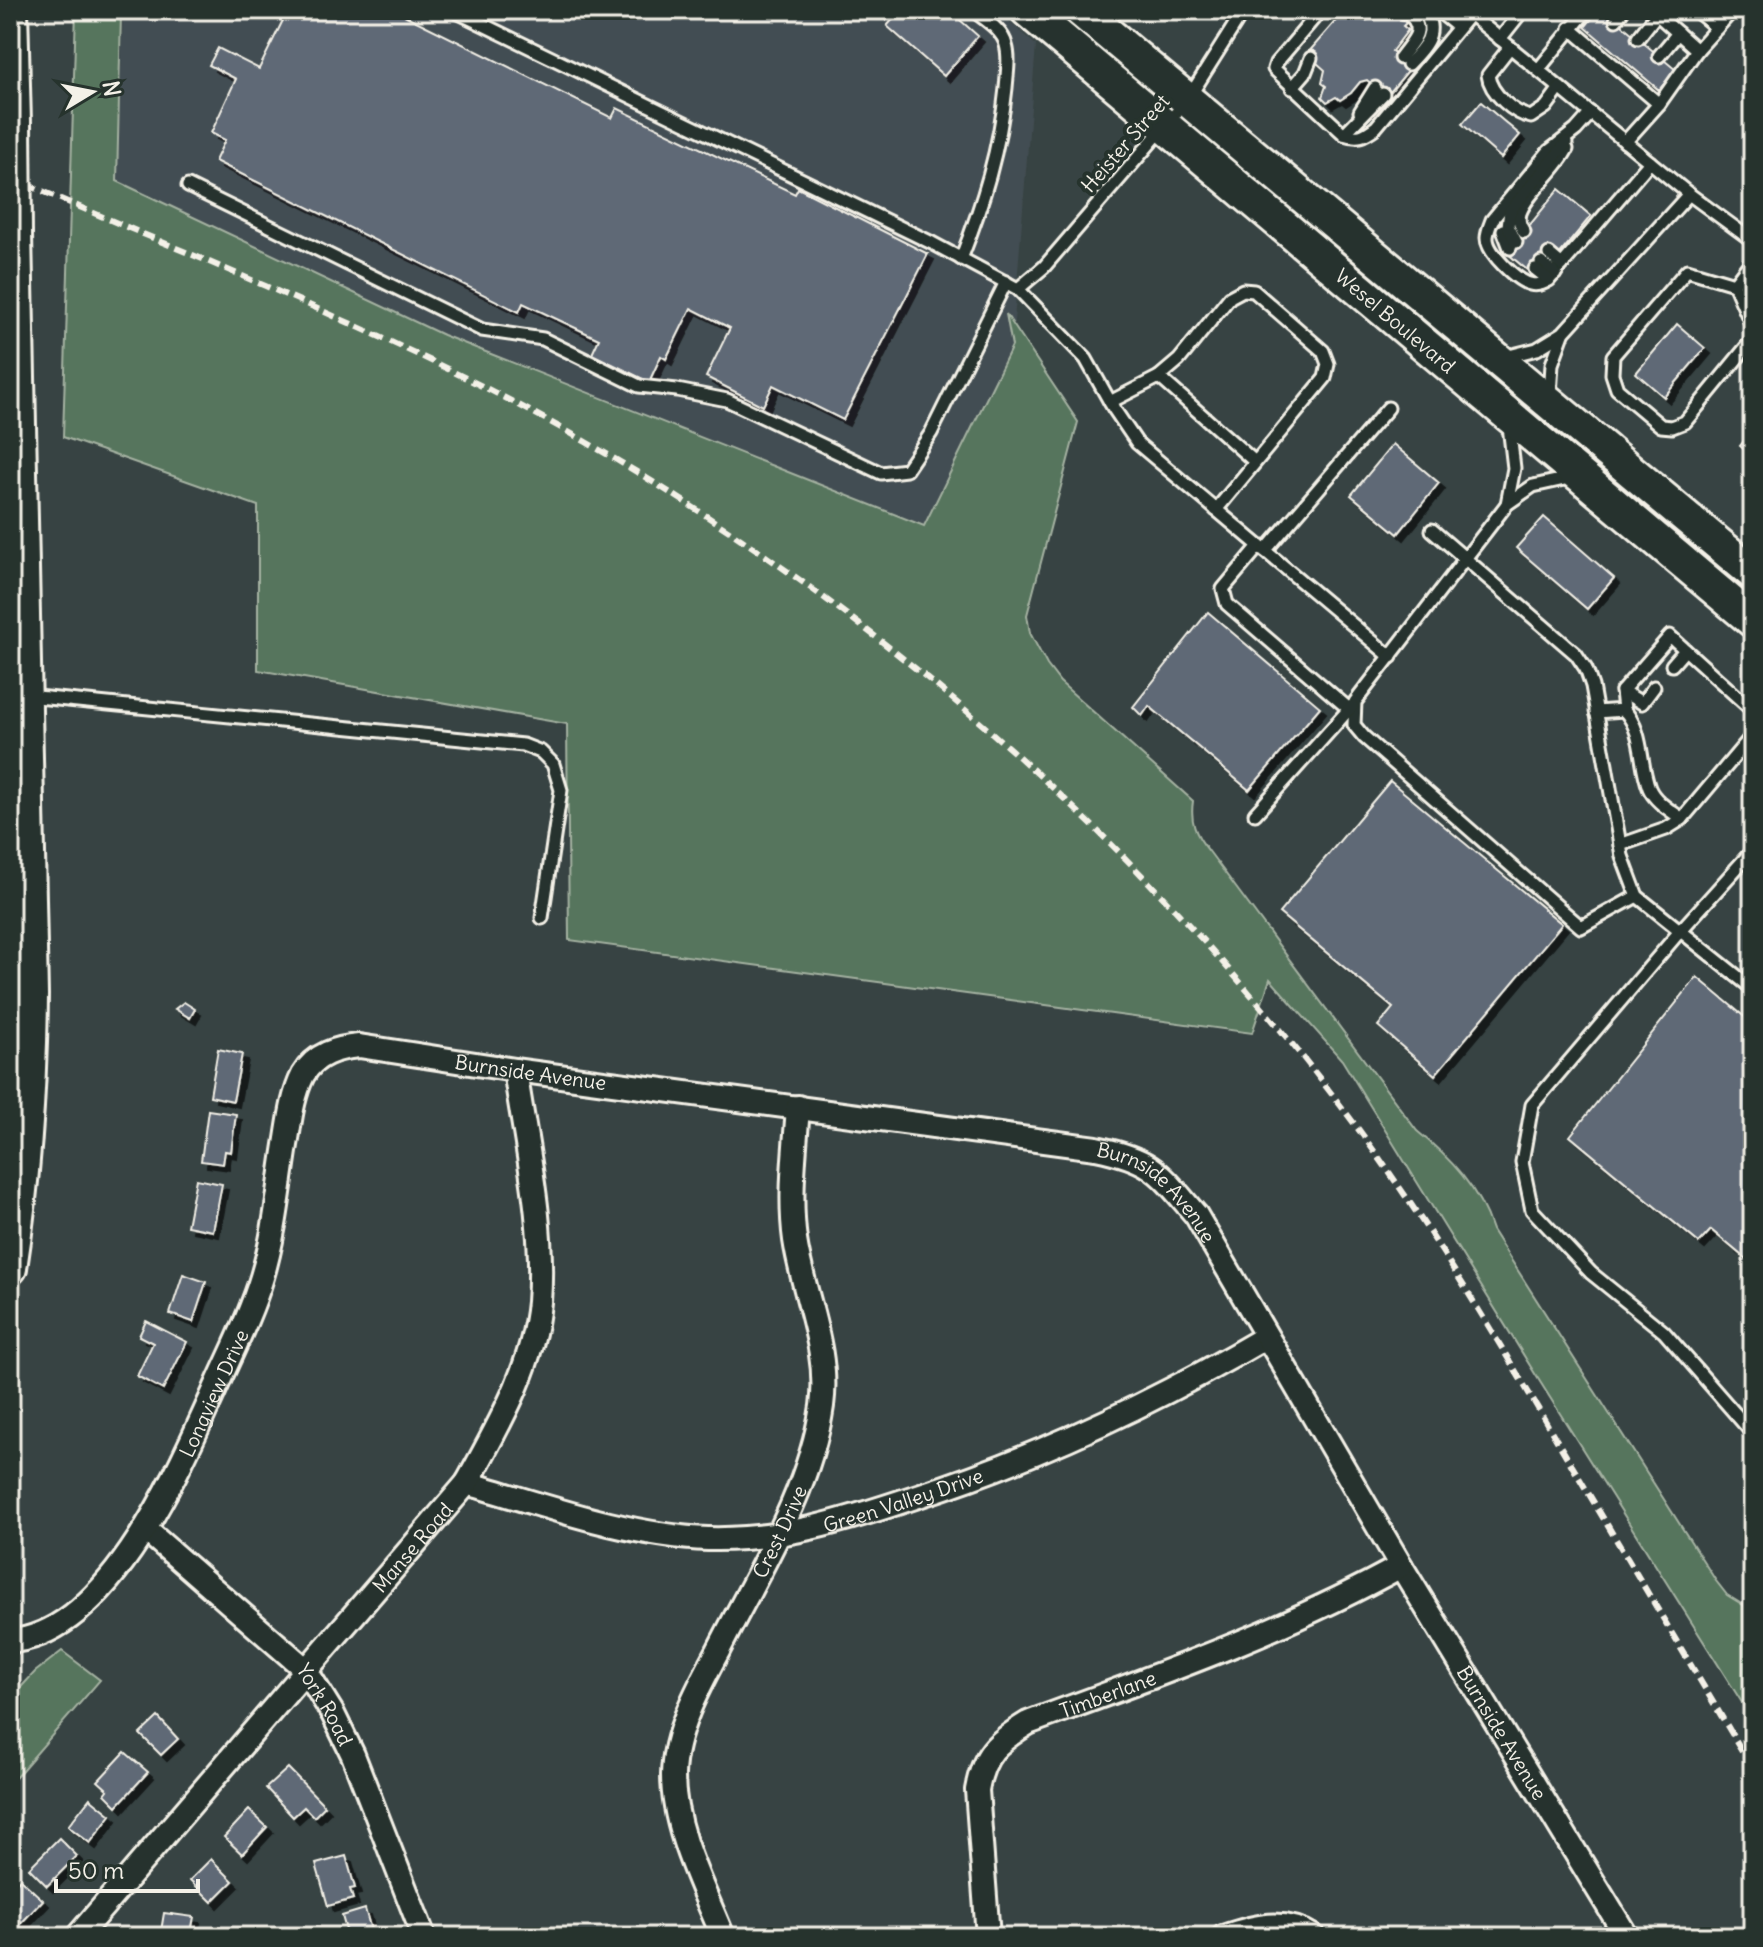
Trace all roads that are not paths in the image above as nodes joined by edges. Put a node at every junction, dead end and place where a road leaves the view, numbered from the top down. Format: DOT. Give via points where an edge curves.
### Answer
graph roads {
  1 [pos="11,10"];
  2 [pos="453,10"];
  3 [pos="973,10"];
  4 [pos="1080,10"];
  5 [pos="1244,10"];
  6 [pos="1321,10"];
  7 [pos="1405,10"];
  8 [pos="1423,10"];
  9 [pos="1437,10"];
  10 [pos="1523,10"];
  11 [pos="1587,10"];
  12 [pos="1695,10"];
  13 [pos="1733,10"];
  14 [pos="1656,11"];
  15 [pos="1467,12"];
  16 [pos="1033,15"];
  17 [pos="1458,27"];
  18 [pos="1570,28"];
  19 [pos="1717,28"];
  20 [pos="1678,33"];
  21 [pos="1638,38"];
  22 [pos="1505,43"];
  23 [pos="1697,50"];
  24 [pos="1659,56"];
  25 [pos="1316,62"];
  26 [pos="1538,70"];
  27 [pos="1292,88"];
  28 [pos="1560,88"];
  29 [pos="1379,91"];
  30 [pos="1188,99"];
  31 [pos="1659,104"];
  32 [pos="1591,113"];
  33 [pos="1163,126"];
  34 [pos="1576,130"];
  35 [pos="1344,134"];
  36 [pos="1625,142"];
  37 [pos="1650,162"];
  38 [pos="188,186"];
  39 [pos="1689,194"];
  40 [pos="1753,241"];
  41 [pos="961,259"];
  42 [pos="1753,259"];
  43 [pos="1555,273"];
  44 [pos="1006,282"];
  45 [pos="1734,284"];
  46 [pos="1018,289"];
  47 [pos="1753,328"];
  48 [pos="1563,333"];
  49 [pos="1753,339"];
  50 [pos="1497,360"];
  51 [pos="1159,377"];
  52 [pos="1110,402"];
  53 [pos="1550,403"];
  54 [pos="1388,408"];
  55 [pos="1507,416"];
  56 [pos="1255,462"];
  57 [pos="1582,475"];
  58 [pos="1507,504"];
  59 [pos="1216,510"];
  60 [pos="1432,530"];
  61 [pos="1262,548"];
  62 [pos="1465,557"];
  63 [pos="1753,573"];
  64 [pos="1753,621"];
  65 [pos="1685,650"];
  66 [pos="1391,657"];
  67 [pos="1672,665"];
  68 [pos="1654,687"];
  69 [pos="1622,691"];
  70 [pos="17,696"];
  71 [pos="1352,706"];
  72 [pos="1624,710"];
  73 [pos="1753,711"];
  74 [pos="1596,712"];
  75 [pos="1753,729"];
  76 [pos="1255,814"];
  77 [pos="1682,819"];
  78 [pos="1620,845"];
  79 [pos="1753,850"];
  80 [pos="1637,896"];
  81 [pos="542,918"];
  82 [pos="1681,930"];
  83 [pos="1753,989"];
  84 [pos="515,1070"];
  85 [pos="304,1074"];
  86 [pos="798,1107"];
  87 [pos="10,1268"];
  88 [pos="1266,1337"];
  89 [pos="1753,1434"];
  90 [pos="467,1483"];
  91 [pos="146,1530"];
  92 [pos="776,1536"];
  93 [pos="1401,1566"];
  94 [pos="10,1641"];
  95 [pos="305,1669"];
  96 [pos="77,1937"];
  97 [pos="424,1937"];
  98 [pos="723,1937"];
  99 [pos="988,1937"];
  100 [pos="1223,1937"];
  101 [pos="1314,1937"];
  102 [pos="1627,1937"];
  1 -- 70 [label="main road, bridge"];
  2 -- 41 [label="lane"];
  3 -- 41 [label="lane" via="998,31 1008,62 985,199"];
  4 -- 30 [label="main road, Wesel Boulevard"];
  5 -- 30 [label="lane, Heister Street"];
  6 -- 27 [label="lane" via="1276,63 1278,76"];
  7 -- 8 [label="lane" via="1415,18 1417,34 1404,61 1428,43 1430,21"];
  9 -- 17 [label="lane"];
  10 -- 22 [label="lane"];
  11 -- 18 [label="lane"];
  12 -- 19 [label="lane"];
  13 -- 19 [label="lane"];
  14 -- 20 [label="lane"];
  14 -- 21 [label="lane"];
  15 -- 17 [label="lane"];
  15 -- 22 [label="lane"];
  16 -- 33 [label="main road, Wesel Boulevard"];
  17 -- 35 [label="lane" via="1376,127 1355,138"];
  18 -- 26 [label="lane"];
  18 -- 31 [label="lane" via="1619,62"];
  19 -- 23 [label="lane"];
  20 -- 23 [label="lane"];
  20 -- 24 [label="lane"];
  22 -- 26 [label="lane"];
  22 -- 28 [label="lane" via="1488,75 1502,99 1525,116 1535,116"];
  23 -- 31 [label="lane"];
  25 -- 27 [label="lane"];
  26 -- 28 [label="lane"];
  27 -- 35 [label="lane"];
  28 -- 32 [label="lane"];
  29 -- 35 [label="lane"];
  30 -- 33 [label="lane, Heister Street"];
  30 -- 50 [label="main road, Wesel Boulevard"];
  31 -- 36 [label="lane"];
  32 -- 34 [label="lane"];
  32 -- 36 [label="lane"];
  33 -- 46 [label="lane, Heister Street" via="1044,267"];
  33 -- 55 [label="main road, Wesel Boulevard"];
  34 -- 34 [label="lane" via="1560,162 1522,209 1517,241 1508,226 1510,211"];
  34 -- 43 [label="lane" via="1549,151 1488,229 1493,255 1515,274 1532,285"];
  36 -- 37 [label="lane"];
  37 -- 39 [label="lane"];
  37 -- 43 [label="lane"];
  38 -- 44 [label="lane" via="482,330 543,339 639,386 727,400 881,473 906,470 931,433"];
  39 -- 40 [label="lane"];
  39 -- 48 [label="lane"];
  41 -- 44 [label="lane"];
  42 -- 45 [label="lane"];
  43 -- 43 [label="lane" via="1542,262"];
  44 -- 46 [label="lane"];
  45 -- 47 [label="lane"];
  45 -- 49 [label="lane" via="1687,270 1613,356 1617,389 1661,426 1672,427 1685,422"];
  46 -- 52 [label="lane" via="1086,359"];
  48 -- 50 [label="lane" via="1537,349"];
  48 -- 53 [label="lane" via="1552,364"];
  50 -- 53 [label="main road, Wesel Boulevard"];
  51 -- 52 [label="lane"];
  51 -- 56 [label="lane"];
  51 -- 56 [label="lane" via="1230,297 1243,290 1254,291 1323,351 1328,364 1325,378"];
  52 -- 59 [label="lane" via="1137,443"];
  53 -- 63 [label="main road, Wesel Boulevard"];
  54 -- 61 [label="lane"];
  55 -- 57 [label="main road, Wesel Boulevard"];
  55 -- 58 [label="lane" via="1514,468"];
  56 -- 59 [label="lane"];
  57 -- 58 [label="lane" via="1533,486"];
  57 -- 64 [label="main road, Wesel Boulevard"];
  58 -- 62 [label="lane"];
  59 -- 61 [label="lane"];
  60 -- 62 [label="lane"];
  61 -- 66 [label="lane"];
  61 -- 71 [label="lane" via="1223,589 1227,604"];
  62 -- 66 [label="lane"];
  62 -- 74 [label="lane" via="1576,654 1586,669"];
  65 -- 67 [label="lane"];
  65 -- 69 [label="lane" via="1670,636"];
  65 -- 73 [label="lane"];
  66 -- 71 [label="lane"];
  68 -- 69 [label="lane" via="1642,703"];
  69 -- 72 [label="lane"];
  70 -- 81 [label="lane" via="523,745 541,752 553,764 561,790"];
  70 -- 87 [label="main road" via="30,1081"];
  71 -- 76 [label="lane"];
  71 -- 80 [label="lane" via="1354,725 1364,737 1581,927"];
  72 -- 74 [label="lane"];
  72 -- 77 [label="lane" via="1639,739 1650,789 1658,802"];
  74 -- 78 [label="lane"];
  75 -- 77 [label="lane"];
  77 -- 78 [label="lane"];
  78 -- 80 [label="lane"];
  79 -- 82 [label="lane"];
  80 -- 82 [label="lane"];
  82 -- 83 [label="lane"];
  82 -- 89 [label="lane" via="1532,1105 1522,1162 1532,1210 1591,1273 1664,1332"];
  84 -- 85 [label="street, Burnside Avenue" via="359,1046 337,1048 317,1058"];
  84 -- 86 [label="street, Burnside Avenue"];
  84 -- 90 [label="street, Manse Road" via="536,1215 539,1304 529,1353 508,1409"];
  85 -- 91 [label="street, Longview Drive" via="292,1104 262,1276 182,1461"];
  86 -- 88 [label="street, Burnside Avenue" via="1096,1148 1147,1163 1196,1215"];
  86 -- 92 [label="street, Crest Drive" via="795,1238 824,1372 814,1444"];
  88 -- 92 [label="street, Green Valley Drive" via="1178,1388 1036,1454 845,1520"];
  88 -- 93 [label="street, Burnside Avenue"];
  90 -- 92 [label="street, Green Valley Drive" via="653,1531 707,1539"];
  90 -- 95 [label="street, Manse Road"];
  91 -- 94 [label="street, Longview Drive" via="73,1615 49,1631"];
  91 -- 95 [label="street, York Road"];
  92 -- 98 [label="street, Crest Drive" via="694,1698 673,1775 682,1828"];
  93 -- 99 [label="street, Timberlane" via="1252,1639 1028,1723 1002,1739 988,1755 977,1790"];
  93 -- 102 [label="street, Burnside Avenue"];
  95 -- 96 [label="street, Manse Road"];
  95 -- 97 [label="street, York Road" via="353,1755"];
  100 -- 101 [label="street" via="1273,1924 1291,1925"];
}
